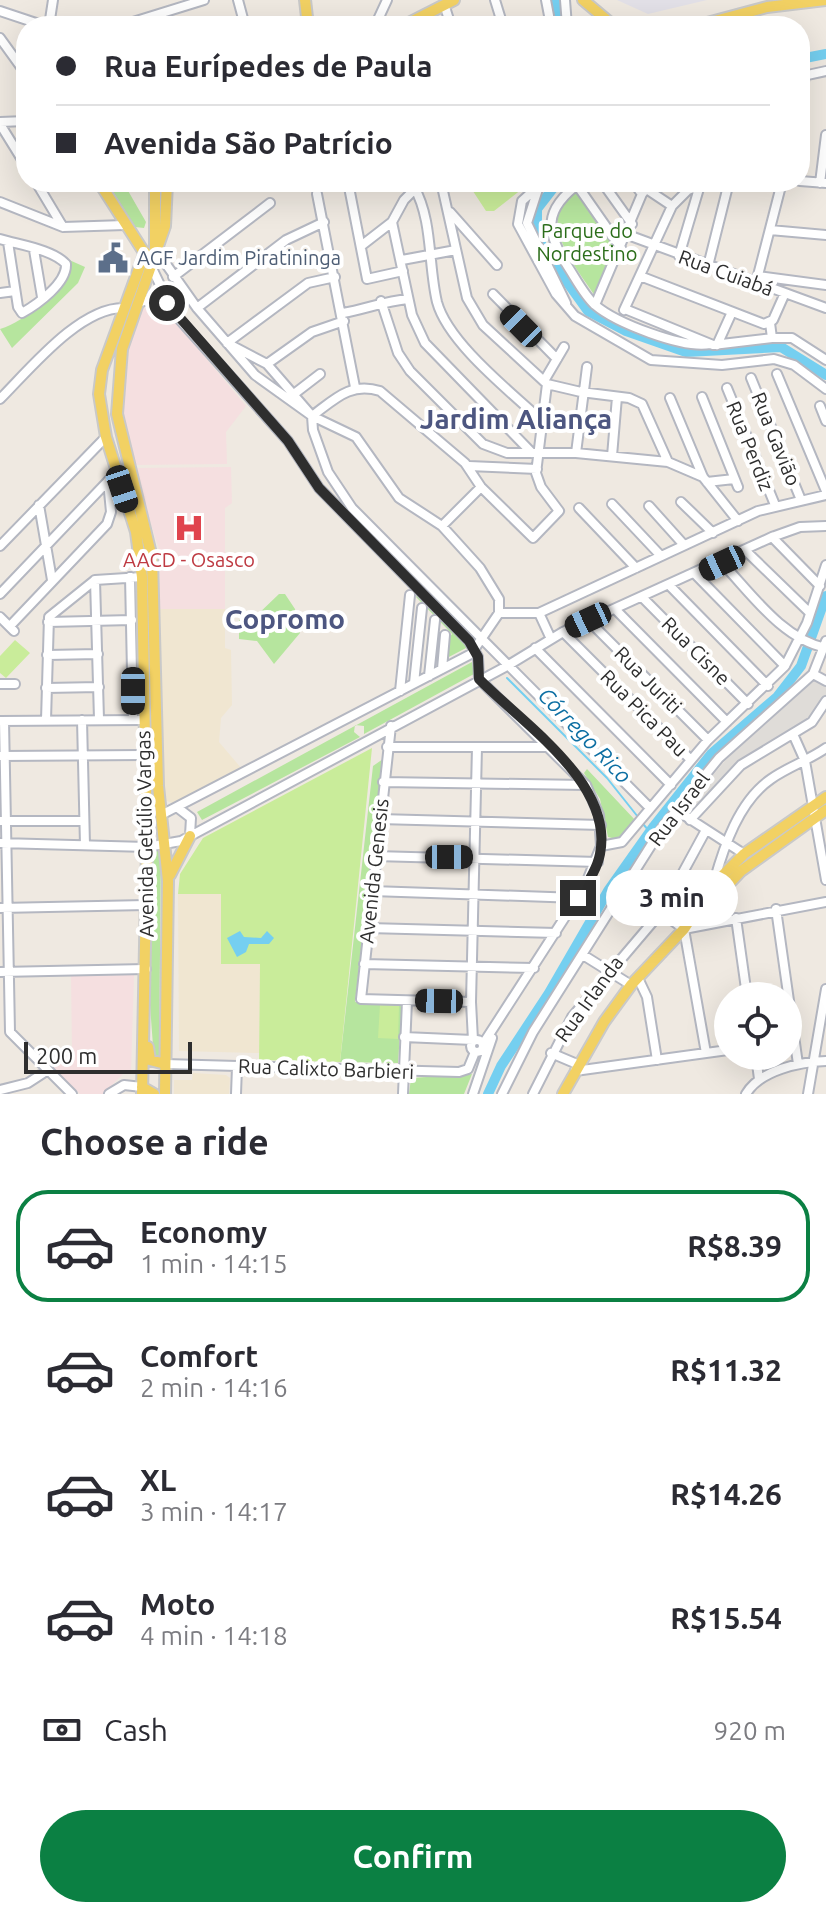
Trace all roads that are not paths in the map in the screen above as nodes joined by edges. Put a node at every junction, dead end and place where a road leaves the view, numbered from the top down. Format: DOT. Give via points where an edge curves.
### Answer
graph roads {
  1 [pos="168,0"];
  2 [pos="204,0"];
  3 [pos="583,0"];
  4 [pos="826,0"];
  5 [pos="450,3"];
  6 [pos="171,10"];
  7 [pos="157,15"];
  8 [pos="154,16"];
  9 [pos="423,16"];
  10 [pos="602,16"];
  11 [pos="733,16"];
  12 [pos="0,38"];
  13 [pos="3,49"];
  14 [pos="0,123"];
  15 [pos="826,135"];
  16 [pos="16,149"];
  17 [pos="823,183"];
  18 [pos="42,192"];
  19 [pos="105,192"];
  20 [pos="155,192"];
  21 [pos="167,192"];
  22 [pos="350,192"];
  23 [pos="413,192"];
  24 [pos="419,192"];
  25 [pos="444,192"];
  26 [pos="538,192"];
  27 [pos="569,192"];
  28 [pos="585,192"];
  29 [pos="609,192"];
  30 [pos="644,192"];
  31 [pos="652,192"];
  32 [pos="688,192"];
  33 [pos="701,192"];
  34 [pos="726,192"];
  35 [pos="780,192"];
  36 [pos="317,194"];
  37 [pos="0,202"];
  38 [pos="270,203"];
  39 [pos="672,206"];
  40 [pos="449,211"];
  41 [pos="324,222"];
  42 [pos="392,222"];
  43 [pos="632,224"];
  44 [pos="63,227"];
  45 [pos="128,228"];
  46 [pos="154,228"];
  47 [pos="770,230"];
  48 [pos="628,235"];
  49 [pos="826,235"];
  50 [pos="4,240"];
  51 [pos="361,246"];
  52 [pos="653,246"];
  53 [pos="621,248"];
  54 [pos="34,250"];
  55 [pos="456,250"];
  56 [pos="150,251"];
  57 [pos="430,255"];
  58 [pos="679,256"];
  59 [pos="402,260"];
  60 [pos="497,265"];
  61 [pos="151,266"];
  62 [pos="708,266"];
  63 [pos="403,271"];
  64 [pos="640,276"];
  65 [pos="173,277"];
  66 [pos="335,277"];
  67 [pos="757,280"];
  68 [pos="814,284"];
  69 [pos="826,285"];
  70 [pos="182,289"];
  71 [pos="15,291"];
  72 [pos="0,293"];
  73 [pos="785,293"];
  74 [pos="493,294"];
  75 [pos="42,297"];
  76 [pos="164,297"];
  77 [pos="408,299"];
  78 [pos="152,301"];
  79 [pos="381,301"];
  80 [pos="807,301"];
  81 [pos="138,303"];
  82 [pos="595,305"];
  83 [pos="124,308"];
  84 [pos="197,308"];
  85 [pos="826,308"];
  86 [pos="625,309"];
  87 [pos="173,312"];
  88 [pos="732,312"];
  89 [pos="343,317"];
  90 [pos="621,318"];
  91 [pos="770,323"];
  92 [pos="772,338"];
  93 [pos="227,343"];
  94 [pos="713,345"];
  95 [pos="564,347"];
  96 [pos="557,359"];
  97 [pos="826,360"];
  98 [pos="267,364"];
  99 [pos="587,367"];
  100 [pos="320,374"];
  101 [pos="777,374"];
  102 [pos="751,378"];
  103 [pos="545,382"];
  104 [pos="355,387"];
  105 [pos="727,388"];
  106 [pos="826,389"];
  107 [pos="581,392"];
  108 [pos="294,394"];
  109 [pos="617,397"];
  110 [pos="702,397"];
  111 [pos="670,398"];
  112 [pos="0,399"];
  113 [pos="820,406"];
  114 [pos="312,416"];
  115 [pos="101,419"];
  116 [pos="118,420"];
  117 [pos="542,421"];
  118 [pos="826,421"];
  119 [pos="106,437"];
  120 [pos="576,453"];
  121 [pos="536,454"];
  122 [pos="612,456"];
  123 [pos="668,462"];
  124 [pos="469,466"];
  125 [pos="537,469"];
  126 [pos="116,470"];
  127 [pos="705,480"];
  128 [pos="108,481"];
  129 [pos="481,487"];
  130 [pos="826,493"];
  131 [pos="801,500"];
  132 [pos="681,502"];
  133 [pos="612,504"];
  134 [pos="39,505"];
  135 [pos="775,505"];
  136 [pos="649,506"];
  137 [pos="579,508"];
  138 [pos="738,521"];
  139 [pos="442,526"];
  140 [pos="826,526"];
  141 [pos="713,533"];
  142 [pos="772,537"];
  143 [pos="684,545"];
  144 [pos="0,546"];
  145 [pos="45,546"];
  146 [pos="746,551"];
  147 [pos="661,556"];
  148 [pos="722,563"];
  149 [pos="826,565"];
  150 [pos="636,568"];
  151 [pos="696,575"];
  152 [pos="130,577"];
  153 [pos="142,577"];
  154 [pos="52,580"];
  155 [pos="95,580"];
  156 [pos="670,586"];
  157 [pos="820,586"];
  158 [pos="0,594"];
  159 [pos="410,595"];
  160 [pos="643,598"];
  161 [pos="422,608"];
  162 [pos="615,609"];
  163 [pos="499,613"];
  164 [pos="539,613"];
  165 [pos="810,613"];
  166 [pos="0,617"];
  167 [pos="132,620"];
  168 [pos="435,620"];
  169 [pos="588,620"];
  170 [pos="98,621"];
  171 [pos="48,622"];
  172 [pos="563,632"];
  173 [pos="445,635"];
  174 [pos="551,639"];
  175 [pos="801,640"];
  176 [pos="482,641"];
  177 [pos="824,646"];
  178 [pos="535,648"];
  179 [pos="475,650"];
  180 [pos="98,654"];
  181 [pos="47,655"];
  182 [pos="507,666"];
  183 [pos="785,666"];
  184 [pos="442,669"];
  185 [pos="813,674"];
  186 [pos="429,676"];
  187 [pos="479,679"];
  188 [pos="826,681"];
  189 [pos="414,683"];
  190 [pos="0,684"];
  191 [pos="15,684"];
  192 [pos="768,686"];
  193 [pos="99,687"];
  194 [pos="46,688"];
  195 [pos="400,691"];
  196 [pos="826,701"];
  197 [pos="748,704"];
  198 [pos="99,719"];
  199 [pos="46,720"];
  200 [pos="82,720"];
  201 [pos="138,720"];
  202 [pos="2,721"];
  203 [pos="727,722"];
  204 [pos="391,726"];
  205 [pos="376,734"];
  206 [pos="794,736"];
  207 [pos="708,740"];
  208 [pos="388,746"];
  209 [pos="477,747"];
  210 [pos="549,747"];
  211 [pos="826,748"];
  212 [pos="144,755"];
  213 [pos="2,756"];
  214 [pos="83,756"];
  215 [pos="691,760"];
  216 [pos="805,761"];
  217 [pos="383,782"];
  218 [pos="476,784"];
  219 [pos="586,785"];
  220 [pos="671,785"];
  221 [pos="826,797"];
  222 [pos="178,808"];
  223 [pos="650,808"];
  224 [pos="676,810"];
  225 [pos="819,810"];
  226 [pos="161,815"];
  227 [pos="379,819"];
  228 [pos="475,820"];
  229 [pos="690,820"];
  230 [pos="4,821"];
  231 [pos="84,821"];
  232 [pos="208,823"];
  233 [pos="193,824"];
  234 [pos="601,825"];
  235 [pos="146,826"];
  236 [pos="706,830"];
  237 [pos="190,836"];
  238 [pos="4,843"];
  239 [pos="728,843"];
  240 [pos="166,844"];
  241 [pos="85,845"];
  242 [pos="601,846"];
  243 [pos="147,847"];
  244 [pos="744,854"];
  245 [pos="375,856"];
  246 [pos="474,857"];
  247 [pos="598,862"];
  248 [pos="826,880"];
  249 [pos="168,881"];
  250 [pos="713,885"];
  251 [pos="626,887"];
  252 [pos="372,891"];
  253 [pos="473,894"];
  254 [pos="578,898"];
  255 [pos="826,902"];
  256 [pos="146,905"];
  257 [pos="4,908"];
  258 [pos="776,909"];
  259 [pos="662,911"];
  260 [pos="736,918"];
  261 [pos="703,919"];
  262 [pos="368,928"];
  263 [pos="684,929"];
  264 [pos="472,931"];
  265 [pos="556,933"];
  266 [pos="583,955"];
  267 [pos="364,964"];
  268 [pos="471,967"];
  269 [pos="534,968"];
  270 [pos="146,969"];
  271 [pos="4,972"];
  272 [pos="608,972"];
  273 [pos="634,982"];
  274 [pos="745,982"];
  275 [pos="786,982"];
  276 [pos="826,989"];
  277 [pos="407,1001"];
  278 [pos="471,1002"];
  279 [pos="144,1026"];
  280 [pos="5,1032"];
  281 [pos="493,1033"];
  282 [pos="404,1037"];
  283 [pos="473,1040"];
  284 [pos="483,1044"];
  285 [pos="475,1052"];
  286 [pos="714,1052"];
  287 [pos="551,1053"];
  288 [pos="706,1053"];
  289 [pos="657,1060"];
  290 [pos="814,1061"];
  291 [pos="826,1061"];
  292 [pos="802,1063"];
  293 [pos="165,1064"];
  294 [pos="237,1067"];
  295 [pos="576,1067"];
  296 [pos="48,1070"];
  297 [pos="758,1070"];
  298 [pos="782,1070"];
  299 [pos="403,1072"];
  300 [pos="759,1079"];
  301 [pos="0,1090"];
  302 [pos="142,1090"];
  303 [pos="72,1094"];
  304 [pos="109,1094"];
  305 [pos="154,1094"];
  306 [pos="165,1094"];
  307 [pos="236,1094"];
  308 [pos="403,1094"];
  309 [pos="473,1094"];
  310 [pos="502,1094"];
  311 [pos="533,1094"];
  312 [pos="563,1094"];
  313 [pos="746,1094"];
  314 [pos="808,1094"];
  1 -- 6 [label="street"];
  2 -- 6 [label="street"];
  3 -- 10 [label="main road"];
  4 -- 11 [label="main road"];
  5 -- 9 [label="main road"];
  6 -- 7 [label="street"];
  7 -- 8 [label="street"];
  12 -- 13 [label="street"];
  14 -- 16 [label="street"];
  15 -- 17 [label="street"];
  18 -- 44 [label="street"];
  19 -- 45 [label="main road"];
  20 -- 46 [label="main road, Avenida Getúlio Vargas"];
  21 -- 56 [label="main road, Avenida Getúlio Vargas" via="165,226"];
  22 -- 51 [label="street"];
  23 -- 42 [label="street"];
  24 -- 57 [label="street"];
  25 -- 40 [label="street"];
  26 -- 106 [label="street" via="527,223 566,304 583,321 651,360 722,365 774,359 794,365"];
  27 -- 82 [label="street" via="553,212 551,232"];
  28 -- 53 [label="street"];
  29 -- 43 [label="street"];
  30 -- 43 [label="street"];
  31 -- 39 [label="street"];
  32 -- 39 [label="street"];
  33 -- 58 [label="street"];
  34 -- 62 [label="street"];
  35 -- 47 [label="street"];
  36 -- 41 [label="street"];
  37 -- 44 [label="street"];
  38 -- 65 [label="street"];
  39 -- 52 [label="street"];
  40 -- 55 [label="street"];
  40 -- 60 [label="street"];
  41 -- 66 [label="street"];
  41 -- 84 [label="street" via="286,240"];
  42 -- 51 [label="street"];
  42 -- 59 [label="street"];
  43 -- 48 [label="street"];
  44 -- 45 [label="street"];
  45 -- 46 [label="main road"];
  45 -- 56 [label="main road"];
  46 -- 56 [label="main road, Avenida Getúlio Vargas"];
  47 -- 49 [label="street"];
  47 -- 67 [label="street"];
  48 -- 52 [label="street, Rua Cuiabá"];
  48 -- 53 [label="street"];
  50 -- 54 [label="street"];
  50 -- 71 [label="street"];
  51 -- 63 [label="street" via="367,279"];
  52 -- 58 [label="street, Rua Cuiabá"];
  52 -- 64 [label="street"];
  53 -- 82 [label="street"];
  54 -- 75 [label="street"];
  54 -- 75 [label="street" via="66,264 65,276"];
  55 -- 57 [label="street"];
  55 -- 103 [label="street" via="475,315"];
  56 -- 61 [label="main road"];
  56 -- 65 [label="street"];
  56 -- 83 [label="main road, Avenida Getúlio Vargas"];
  57 -- 59 [label="street"];
  57 -- 117 [label="street" via="437,301 449,327"];
  58 -- 62 [label="street, Rua Cuiabá"];
  59 -- 63 [label="street"];
  61 -- 76 [label="street"];
  61 -- 81 [label="main road, Avenida Getúlio Vargas"];
  62 -- 67 [label="street, Rua Cuiabá"];
  63 -- 77 [label="street"];
  64 -- 86 [label="street"];
  64 -- 88 [label="street"];
  65 -- 70 [label="street"];
  66 -- 89 [label="street"];
  66 -- 93 [label="street" via="308,283"];
  67 -- 68 [label="street"];
  67 -- 73 [label="street, Rua Cuiabá"];
  68 -- 69 [label="street"];
  68 -- 80 [label="street"];
  70 -- 76 [label="street"];
  70 -- 84 [label="street"];
  71 -- 72 [label="street"];
  71 -- 75 [label="street" via="19,311"];
  73 -- 80 [label="street, Rua Cuiabá"];
  73 -- 91 [label="street"];
  74 -- 96 [label="street"];
  76 -- 78 [label="street"];
  76 -- 87 [label="street"];
  77 -- 79 [label="street"];
  77 -- 121 [label="street" via="425,343"];
  78 -- 81 [label="street"];
  78 -- 87 [label="street"];
  79 -- 89 [label="street"];
  79 -- 121 [label="street" via="398,353 462,423 493,449"];
  80 -- 85 [label="street, Rua Cuiabá"];
  81 -- 116 [label="main road, Avenida Getúlio Vargas" via="122,349"];
  82 -- 90 [label="street"];
  83 -- 112 [label="street" via="102,310 77,326"];
  83 -- 115 [label="main road, Avenida Getúlio Vargas" via="102,370"];
  84 -- 93 [label="street"];
  86 -- 90 [label="street"];
  86 -- 94 [label="street"];
  87 -- 179 [label="street" via="288,441 331,508"];
  88 -- 91 [label="street"];
  88 -- 94 [label="street"];
  89 -- 98 [label="street"];
  89 -- 104 [label="street"];
  90 -- 94 [label="street" via="681,344"];
  91 -- 92 [label="street"];
  92 -- 94 [label="street"];
  92 -- 97 [label="street" via="792,338"];
  93 -- 98 [label="street"];
  93 -- 114 [label="street" via="255,375"];
  95 -- 96 [label="street"];
  96 -- 103 [label="street"];
  98 -- 108 [label="street"];
  99 -- 107 [label="street"];
  100 -- 108 [label="street"];
  101 -- 130 [label="street"];
  102 -- 131 [label="street, Rua Gavião"];
  103 -- 107 [label="street"];
  103 -- 117 [label="street"];
  104 -- 114 [label="street"];
  104 -- 124 [label="street" via="387,396"];
  105 -- 135 [label="street, Rua Perdiz"];
  107 -- 109 [label="street"];
  107 -- 120 [label="street"];
  108 -- 114 [label="street"];
  109 -- 122 [label="street"];
  109 -- 123 [label="street" via="642,404"];
  110 -- 127 [label="street" via="736,483"];
  111 -- 127 [label="street"];
  113 -- 118 [label="street"];
  114 -- 139 [label="street" via="356,437 399,498"];
  114 -- 176 [label="street" via="320,452 345,501"];
  115 -- 116 [label="main road"];
  115 -- 119 [label="main road, Avenida Getúlio Vargas"];
  116 -- 226 [label="main road, Avenida Getúlio Vargas" via="152,558"];
  117 -- 121 [label="street"];
  119 -- 126 [label="main road, Avenida Getúlio Vargas"];
  119 -- 134 [label="street"];
  120 -- 121 [label="street"];
  120 -- 122 [label="street"];
  121 -- 125 [label="street"];
  122 -- 123 [label="street"];
  123 -- 127 [label="street"];
  124 -- 125 [label="street"];
  124 -- 129 [label="street"];
  125 -- 129 [label="street" via="541,487 559,511 537,536 529,537"];
  126 -- 128 [label="street"];
  126 -- 153 [label="main road, Avenida Getúlio Vargas" via="136,532"];
  127 -- 138 [label="street"];
  128 -- 145 [label="street"];
  128 -- 154 [label="street" via="107,524"];
  129 -- 139 [label="street"];
  130 -- 131 [label="street"];
  131 -- 135 [label="street"];
  132 -- 141 [label="street"];
  133 -- 147 [label="street"];
  134 -- 144 [label="street"];
  134 -- 145 [label="street"];
  135 -- 138 [label="street"];
  136 -- 143 [label="street"];
  137 -- 150 [label="street"];
  138 -- 141 [label="street"];
  139 -- 163 [label="street" via="494,589"];
  140 -- 142 [label="street" via="800,527"];
  141 -- 143 [label="street"];
  142 -- 146 [label="street"];
  142 -- 157 [label="street"];
  143 -- 147 [label="street"];
  145 -- 154 [label="street"];
  145 -- 158 [label="street"];
  146 -- 148 [label="street"];
  146 -- 165 [label="street"];
  147 -- 150 [label="street"];
  148 -- 151 [label="street"];
  148 -- 175 [label="street"];
  149 -- 157 [label="street"];
  150 -- 164 [label="street"];
  151 -- 156 [label="street"];
  151 -- 183 [label="street"];
  152 -- 153 [label="street"];
  152 -- 155 [label="street"];
  152 -- 167 [label="street, Avenida Getúlio Vargas"];
  153 -- 201 [label="main road, Avenida Getúlio Vargas"];
  154 -- 166 [label="street" via="12,629"];
  155 -- 170 [label="street"];
  155 -- 171 [label="street" via="54,610"];
  156 -- 160 [label="street"];
  156 -- 192 [label="street"];
  157 -- 165 [label="street"];
  159 -- 195 [label="street"];
  160 -- 162 [label="street"];
  160 -- 197 [label="street, Rua Cisne"];
  161 -- 189 [label="street"];
  162 -- 169 [label="street"];
  162 -- 203 [label="street"];
  163 -- 164 [label="street"];
  163 -- 176 [label="street"];
  164 -- 174 [label="street"];
  165 -- 175 [label="street"];
  167 -- 170 [label="street"];
  167 -- 201 [label="street, Avenida Getúlio Vargas"];
  168 -- 186 [label="street"];
  169 -- 172 [label="street"];
  169 -- 207 [label="street, Rua Juriti"];
  170 -- 171 [label="street"];
  170 -- 180 [label="street"];
  171 -- 181 [label="street"];
  172 -- 174 [label="street"];
  172 -- 215 [label="street, Rua Pica Pau"];
  173 -- 184 [label="street"];
  174 -- 178 [label="street"];
  175 -- 177 [label="street"];
  175 -- 183 [label="street"];
  176 -- 179 [label="street"];
  176 -- 182 [label="street"];
  177 -- 185 [label="street"];
  178 -- 182 [label="street"];
  178 -- 220 [label="street"];
  179 -- 184 [label="street"];
  179 -- 187 [label="street"];
  180 -- 181 [label="street"];
  180 -- 193 [label="street"];
  181 -- 194 [label="street"];
  182 -- 187 [label="street"];
  182 -- 223 [label="street"];
  183 -- 192 [label="street"];
  184 -- 186 [label="street"];
  185 -- 188 [label="street"];
  185 -- 224 [label="street, Rua Israel" via="719,758"];
  186 -- 189 [label="street"];
  187 -- 204 [label="street"];
  187 -- 210 [label="street"];
  189 -- 195 [label="street"];
  190 -- 191 [label="street"];
  192 -- 197 [label="street"];
  193 -- 194 [label="street"];
  193 -- 198 [label="street"];
  194 -- 199 [label="street"];
  195 -- 222 [label="street"];
  196 -- 206 [label="street"];
  197 -- 203 [label="street"];
  198 -- 200 [label="street"];
  198 -- 201 [label="street"];
  199 -- 200 [label="street"];
  199 -- 202 [label="street"];
  200 -- 214 [label="street"];
  201 -- 212 [label="main road, Avenida Getúlio Vargas"];
  202 -- 213 [label="street"];
  203 -- 207 [label="street"];
  204 -- 205 [label="street"];
  204 -- 208 [label="street, Avenida Genesis"];
  205 -- 208 [label="street"];
  205 -- 232 [label="street"];
  206 -- 216 [label="street"];
  206 -- 229 [label="street" via="741,765"];
  207 -- 215 [label="street"];
  208 -- 209 [label="street"];
  208 -- 217 [label="street, Avenida Genesis"];
  209 -- 210 [label="street"];
  209 -- 218 [label="street"];
  210 -- 219 [label="street"];
  211 -- 216 [label="street"];
  212 -- 214 [label="street"];
  212 -- 235 [label="main road, Avenida Getúlio Vargas"];
  213 -- 214 [label="street"];
  213 -- 230 [label="street"];
  214 -- 231 [label="street"];
  215 -- 220 [label="street"];
  216 -- 225 [label="street"];
  216 -- 239 [label="street" via="756,793"];
  217 -- 218 [label="street"];
  217 -- 227 [label="street, Avenida Genesis"];
  218 -- 219 [label="street"];
  218 -- 228 [label="street"];
  219 -- 234 [label="street"];
  220 -- 223 [label="street"];
  221 -- 225 [label="main road"];
  222 -- 226 [label="street"];
  222 -- 233 [label="street"];
  223 -- 242 [label="street" via="622,842"];
  224 -- 229 [label="street"];
  224 -- 251 [label="street, Rua Israel"];
  225 -- 244 [label="main road"];
  225 -- 248 [label="street"];
  225 -- 261 [label="main road" via="741,871"];
  226 -- 235 [label="main road"];
  226 -- 240 [label="main road, Avenida Getúlio Vargas"];
  227 -- 228 [label="street"];
  227 -- 245 [label="street, Avenida Genesis"];
  228 -- 234 [label="street"];
  228 -- 246 [label="street"];
  229 -- 236 [label="street"];
  230 -- 231 [label="street"];
  230 -- 238 [label="street"];
  231 -- 241 [label="street"];
  232 -- 233 [label="street"];
  232 -- 237 [label="street"];
  233 -- 237 [label="street"];
  234 -- 242 [label="street"];
  235 -- 243 [label="main road, Avenida Getúlio Vargas"];
  236 -- 239 [label="street"];
  236 -- 259 [label="street, Rua Irlanda"];
  237 -- 240 [label="street"];
  237 -- 249 [label="main road"];
  238 -- 241 [label="street"];
  238 -- 257 [label="street"];
  239 -- 244 [label="street"];
  239 -- 250 [label="street"];
  240 -- 243 [label="street"];
  240 -- 249 [label="main road, Avenida Getúlio Vargas"];
  241 -- 243 [label="street"];
  242 -- 247 [label="street"];
  243 -- 256 [label="main road, Avenida Getúlio Vargas"];
  244 -- 250 [label="main road"];
  245 -- 246 [label="street"];
  245 -- 252 [label="street, Avenida Genesis"];
  246 -- 247 [label="street"];
  246 -- 253 [label="street"];
  247 -- 254 [label="street"];
  249 -- 293 [label="main road, Avenida Getúlio Vargas"];
  250 -- 263 [label="main road"];
  251 -- 259 [label="street"];
  251 -- 266 [label="street, Rua Israel"];
  252 -- 253 [label="street"];
  252 -- 262 [label="street, Avenida Genesis"];
  253 -- 254 [label="street"];
  253 -- 264 [label="street"];
  254 -- 265 [label="street"];
  255 -- 258 [label="street"];
  256 -- 257 [label="street"];
  256 -- 270 [label="main road, Avenida Getúlio Vargas"];
  257 -- 271 [label="street"];
  258 -- 260 [label="street"];
  258 -- 275 [label="street"];
  259 -- 263 [label="street"];
  259 -- 272 [label="street, Rua Irlanda"];
  260 -- 261 [label="street"];
  260 -- 274 [label="street"];
  261 -- 263 [label="main road"];
  262 -- 264 [label="street"];
  262 -- 267 [label="street, Avenida Genesis"];
  263 -- 273 [label="main road"];
  263 -- 288 [label="street"];
  264 -- 265 [label="street"];
  264 -- 268 [label="street"];
  265 -- 269 [label="street"];
  266 -- 272 [label="street"];
  266 -- 310 [label="street, Rua Israel" via="533,1032"];
  267 -- 268 [label="street"];
  267 -- 277 [label="street, Avenida Genesis" via="361,999"];
  268 -- 269 [label="street"];
  268 -- 278 [label="street"];
  269 -- 281 [label="street"];
  270 -- 271 [label="street"];
  270 -- 279 [label="main road, Avenida Getúlio Vargas"];
  271 -- 280 [label="street"];
  272 -- 273 [label="street"];
  272 -- 287 [label="street, Rua Irlanda"];
  273 -- 289 [label="street" via="647,997"];
  273 -- 295 [label="main road"];
  276 -- 290 [label="street"];
  277 -- 278 [label="street"];
  277 -- 282 [label="street"];
  278 -- 283 [label="street"];
  279 -- 293 [label="main road" via="150,1060"];
  279 -- 302 [label="main road, Avenida Getúlio Vargas"];
  280 -- 296 [label="street"];
  281 -- 284 [label="street"];
  281 -- 309 [label="street"];
  282 -- 283 [label="street"];
  282 -- 299 [label="street"];
  283 -- 284 [label="street"];
  283 -- 285 [label="street"];
  284 -- 285 [label="street"];
  285 -- 299 [label="street, Rua Calixto Barbieri" via="464,1071"];
  286 -- 288 [label="street"];
  287 -- 295 [label="street"];
  287 -- 311 [label="street, Rua Irlanda"];
  288 -- 289 [label="street"];
  289 -- 295 [label="street"];
  290 -- 291 [label="street"];
  290 -- 292 [label="street"];
  290 -- 314 [label="street"];
  293 -- 294 [label="street, Rua Calixto Barbieri"];
  293 -- 306 [label="main road, Avenida Getúlio Vargas"];
  294 -- 299 [label="street, Rua Calixto Barbieri"];
  294 -- 307 [label="street"];
  295 -- 312 [label="main road"];
  296 -- 301 [label="street" via="28,1083"];
  296 -- 303 [label="street"];
  297 -- 300 [label="street"];
  298 -- 300 [label="street"];
  299 -- 308 [label="street"];
  300 -- 313 [label="street"];
  302 -- 304 [label="street" via="124,1085"];
  302 -- 305 [label="main road"];
}
